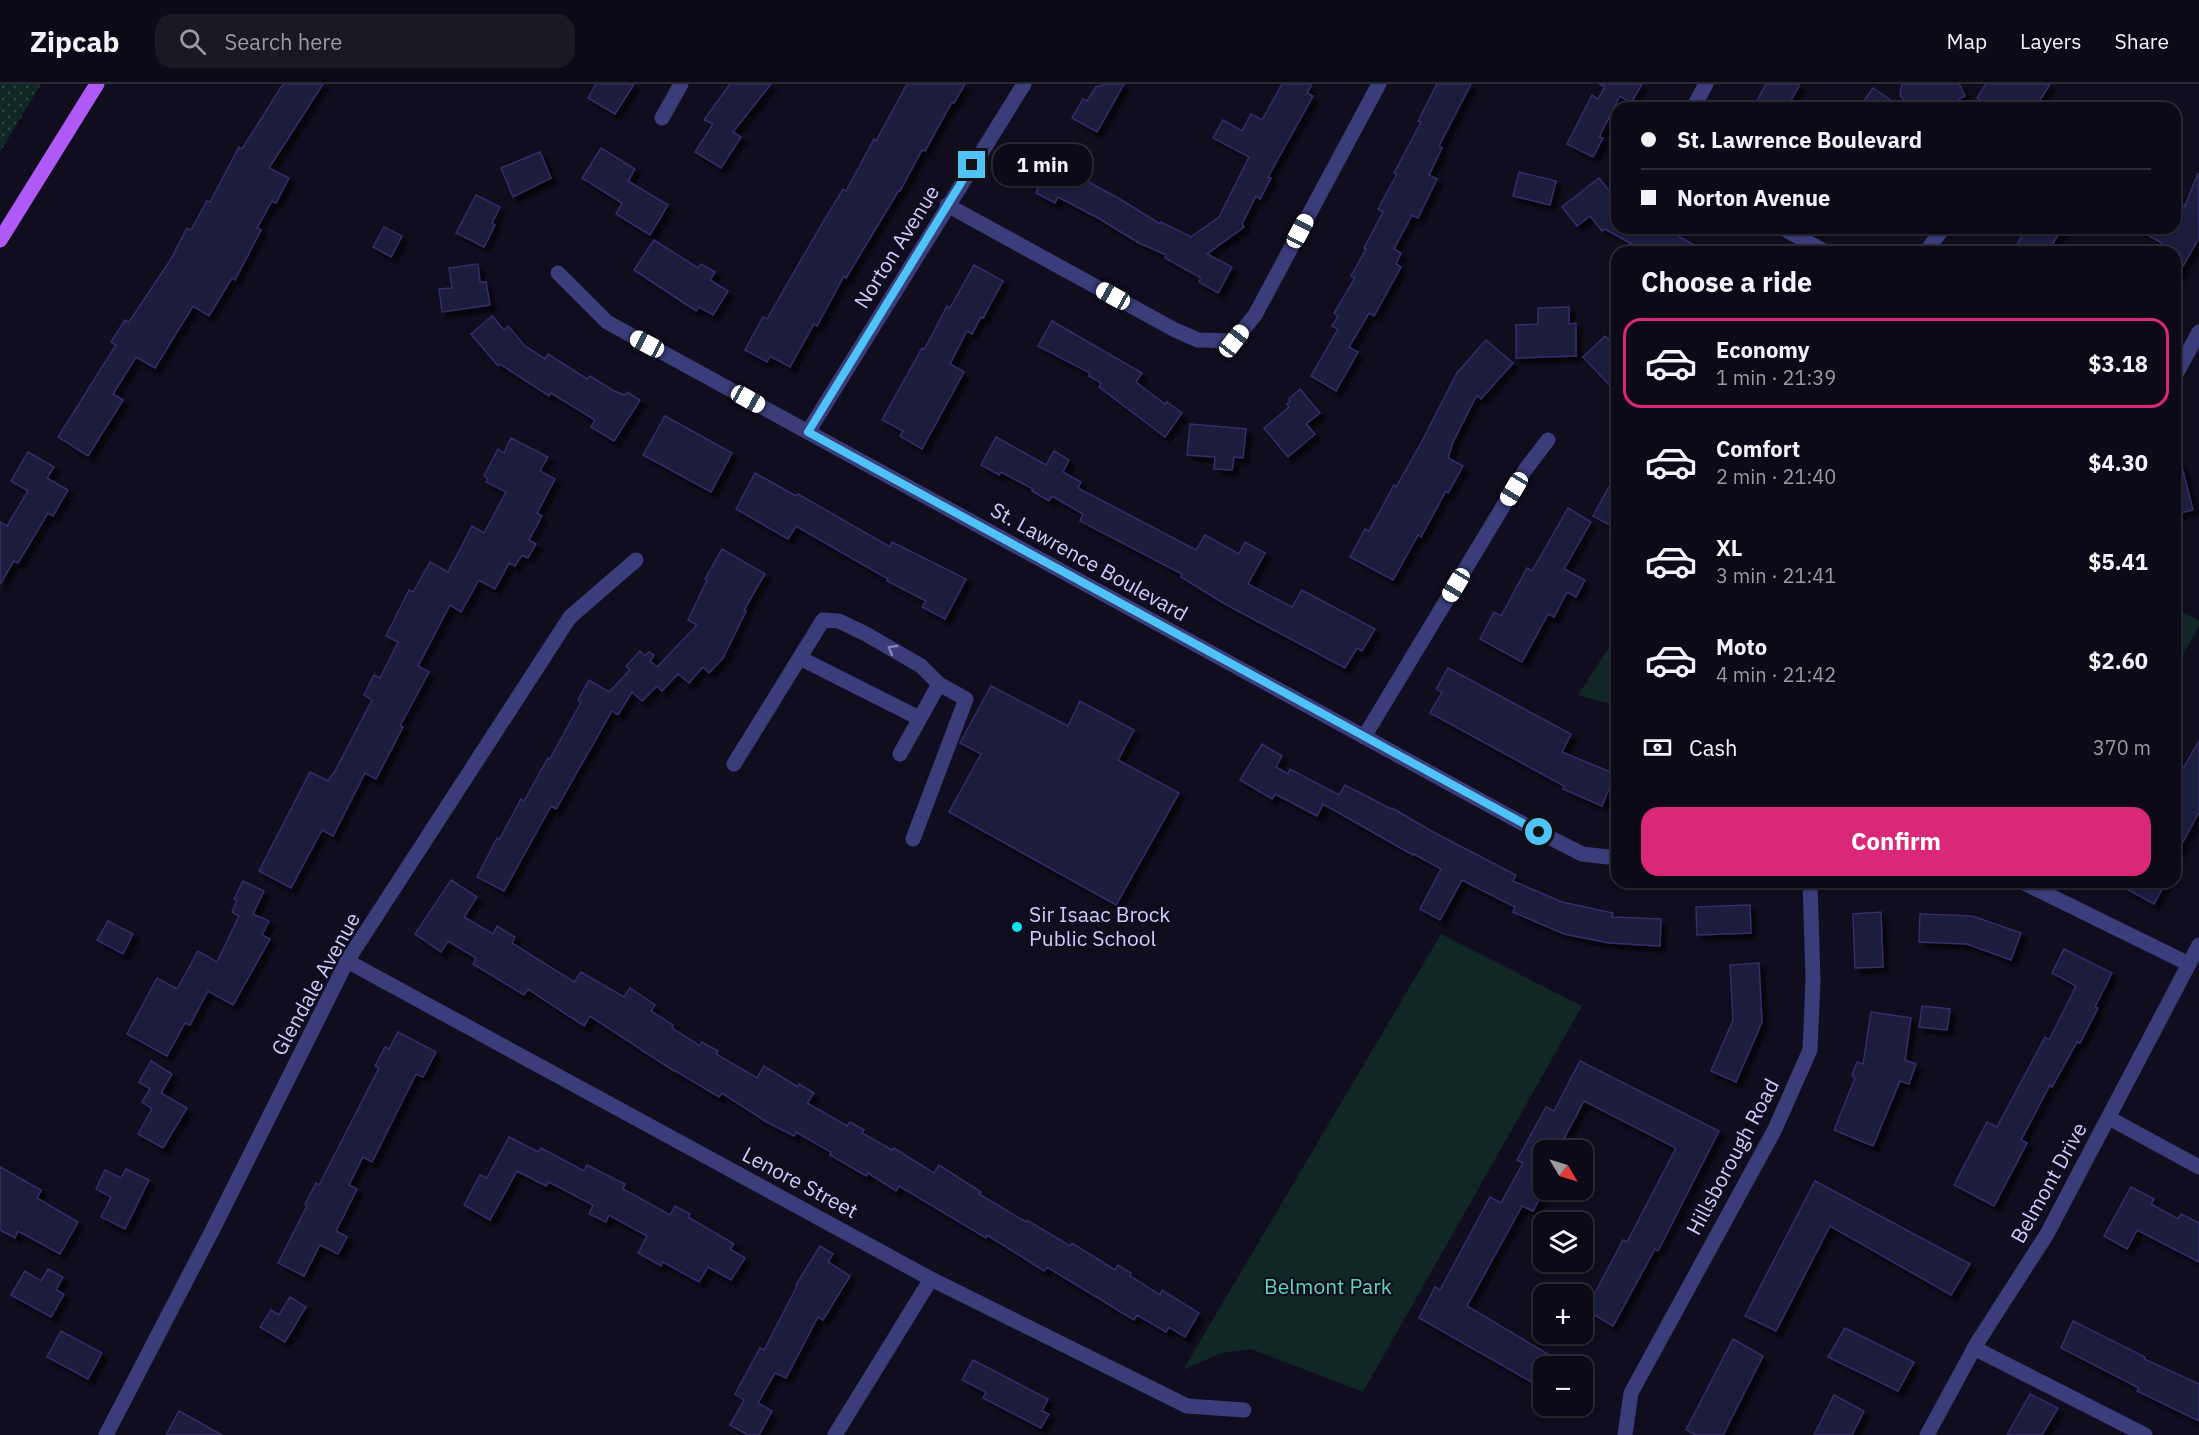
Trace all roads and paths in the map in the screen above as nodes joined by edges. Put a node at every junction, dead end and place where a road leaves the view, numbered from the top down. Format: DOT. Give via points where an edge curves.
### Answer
graph roads {
  1 [pos="97,84"];
  2 [pos="681,84"];
  3 [pos="1024,84"];
  4 [pos="1379,84"];
  5 [pos="1706,84"];
  6 [pos="1696,102"];
  7 [pos="662,118"];
  8 [pos="947,205"];
  9 [pos="1793,234"];
  10 [pos="0,240"];
  11 [pos="1815,246"];
  12 [pos="558,273"];
  13 [pos="2199,332"];
  14 [pos="2181,365"];
  15 [pos="808,432"];
  16 [pos="1548,440"];
  17 [pos="636,560"];
  18 [pos="800,658"];
  19 [pos="939,684"];
  20 [pos="919,718"];
  21 [pos="1364,737"];
  22 [pos="900,754"];
  23 [pos="734,764"];
  24 [pos="913,839"];
  25 [pos="1611,857"];
  26 [pos="1810,888"];
  27 [pos="2034,888"];
  28 [pos="2199,945"];
  29 [pos="347,962"];
  30 [pos="2189,963"];
  31 [pos="2109,1118"];
  32 [pos="2199,1167"];
  33 [pos="931,1279"];
  34 [pos="1974,1348"];
  35 [pos="1244,1410"];
  36 [pos="106,1435"];
  37 [pos="835,1435"];
  38 [pos="1625,1435"];
  39 [pos="1927,1435"];
  40 [pos="2145,1435"];
  1 -- 10 [label="main road"];
  2 -- 7 [label="street"];
  3 -- 8 [label="street, Norton Avenue"];
  4 -- 8 [label="street" via="1255,315 1234,341 1198,340"];
  5 -- 6 [label="street"];
  8 -- 15 [label="street, Norton Avenue"];
  9 -- 11 [label="street"];
  12 -- 15 [label="street, St. Lawrence Boulevard" via="607,322"];
  13 -- 14 [label="street"];
  15 -- 21 [label="street, St. Lawrence Boulevard"];
  16 -- 21 [label="street" via="1525,470"];
  17 -- 29 [label="street, Glendale Avenue" via="570,617"];
  19 -- 18 [label="street, one-way" via="921,666 839,621 823,620"];
  18 -- 20 [label="street"];
  18 -- 23 [label="street"];
  19 -- 20 [label="street"];
  19 -- 24 [label="street" via="966,699"];
  20 -- 22 [label="street"];
  21 -- 25 [label="street, St. Lawrence Boulevard" via="1582,854"];
  26 -- 38 [label="street, Hillsborough Road" via="1810,1050 1775,1129 1631,1393"];
  27 -- 30 [label="street"];
  28 -- 30 [label="street, Belmont Drive"];
  29 -- 33 [label="street, Lenore Street"];
  29 -- 36 [label="street, Glendale Avenue"];
  30 -- 31 [label="street, Belmont Drive"];
  31 -- 32 [label="street"];
  31 -- 34 [label="street, Belmont Drive" via="2047,1234"];
  33 -- 35 [label="street, Lenore Street" via="1187,1406"];
  33 -- 37 [label="street"];
  34 -- 39 [label="street, Belmont Drive"];
  34 -- 40 [label="street"];
}
